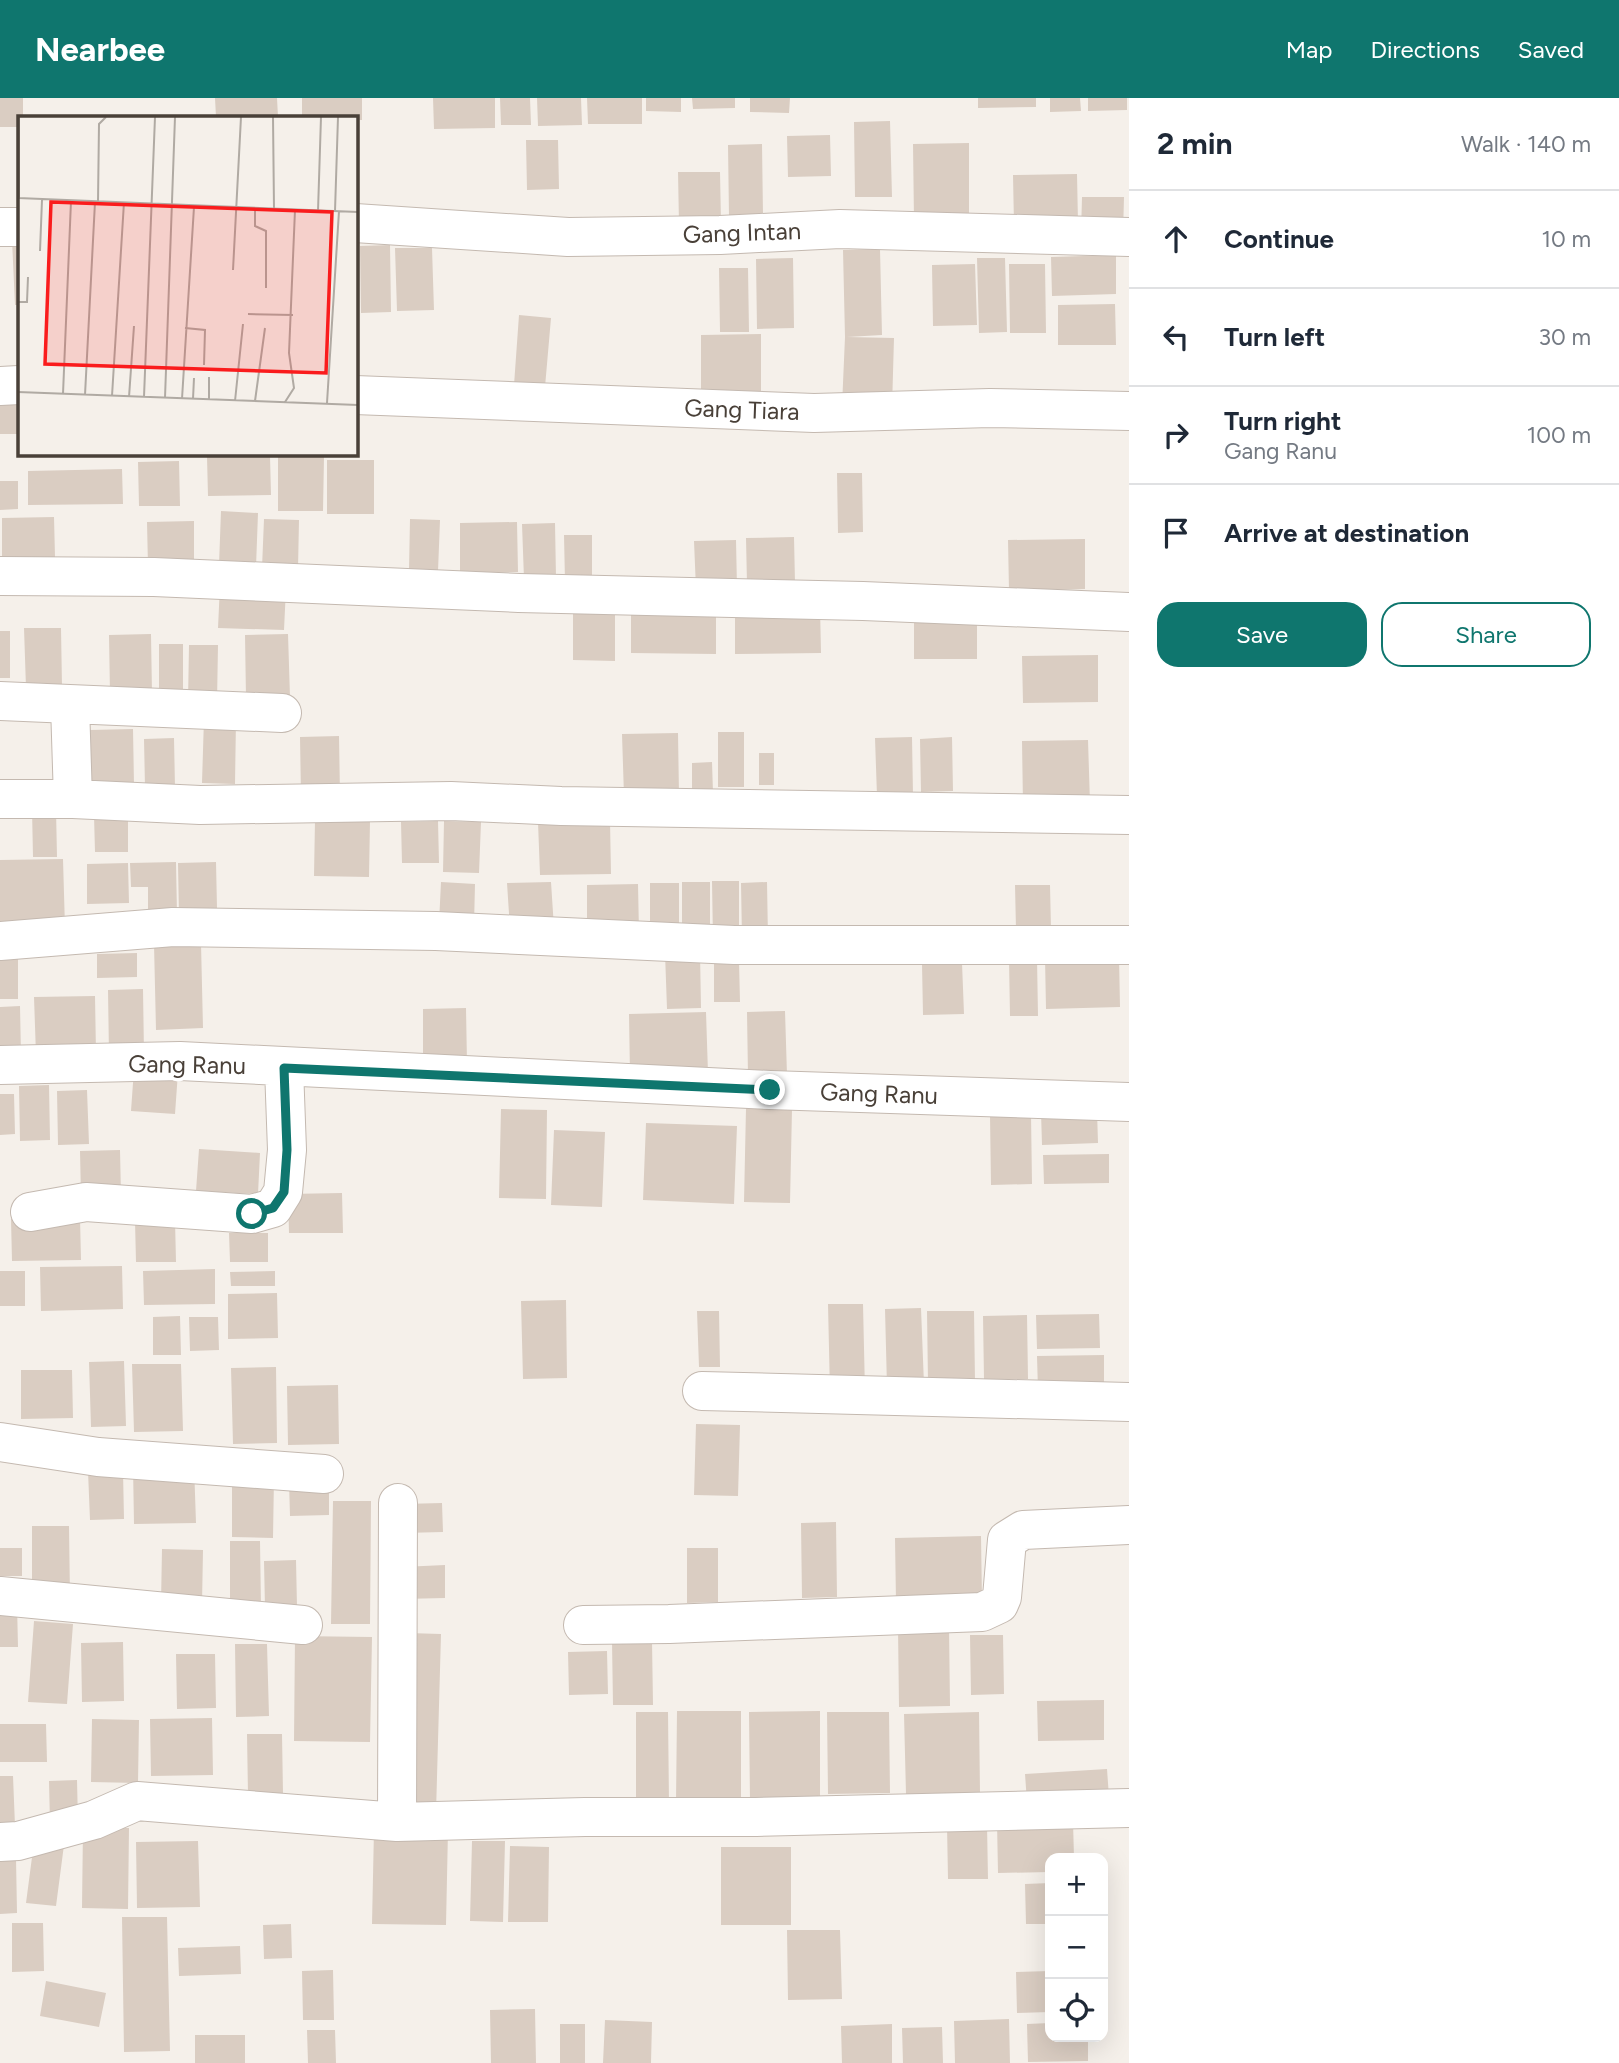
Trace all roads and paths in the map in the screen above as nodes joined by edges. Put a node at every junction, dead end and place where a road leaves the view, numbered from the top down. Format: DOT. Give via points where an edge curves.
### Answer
graph roads {
  1 [pos="357,223"];
  2 [pos="0,227"];
  3 [pos="18,227"];
  4 [pos="1129,237"];
  5 [pos="18,385"];
  6 [pos="0,386"];
  7 [pos="357,395"];
  8 [pos="1129,411"];
  9 [pos="0,576"];
  10 [pos="1129,612"];
  11 [pos="0,701"];
  12 [pos="70,705"];
  13 [pos="282,713"];
  14 [pos="0,799"];
  15 [pos="73,799"];
  16 [pos="1129,815"];
  17 [pos="0,941"];
  18 [pos="1129,945"];
  19 [pos="0,1065"];
  20 [pos="284,1068"];
  21 [pos="1129,1102"];
  22 [pos="30,1212"];
  23 [pos="702,1391"];
  24 [pos="1129,1402"];
  25 [pos="0,1442"];
  26 [pos="324,1474"];
  27 [pos="398,1503"];
  28 [pos="1129,1525"];
  29 [pos="0,1596"];
  30 [pos="303,1625"];
  31 [pos="583,1625"];
  32 [pos="1129,1808"];
  33 [pos="397,1822"];
  34 [pos="0,1842"];
  1 -- 4 [label="street, Gang Intan" via="568,237 840,229"];
  2 -- 3 [label="street"];
  5 -- 6 [label="street"];
  7 -- 8 [label="street, Gang Tiara" via="814,413 990,408"];
  9 -- 10 [label="street" via="154,577"];
  11 -- 12 [label="street"];
  12 -- 13 [label="street"];
  12 -- 15 [label="street"];
  14 -- 15 [label="street"];
  15 -- 16 [label="street" via="200,805 452,801"];
  17 -- 18 [label="street" via="173,927 436,931 734,945"];
  19 -- 20 [label="street, Gang Ranu" via="180,1062"];
  20 -- 21 [label="street, Gang Ranu"];
  20 -- 22 [label="street" via="284,1192 273,1208 252,1214 86,1202"];
  23 -- 24 [label="street"];
  25 -- 26 [label="street" via="98,1457"];
  27 -- 33 [label="street"];
  28 -- 31 [label="street" via="1014,1534 1007,1540 1002,1597 999,1604 982,1612"];
  29 -- 30 [label="street"];
  32 -- 33 [label="street"];
  33 -- 34 [label="street" via="137,1801 94,1820"];
}
